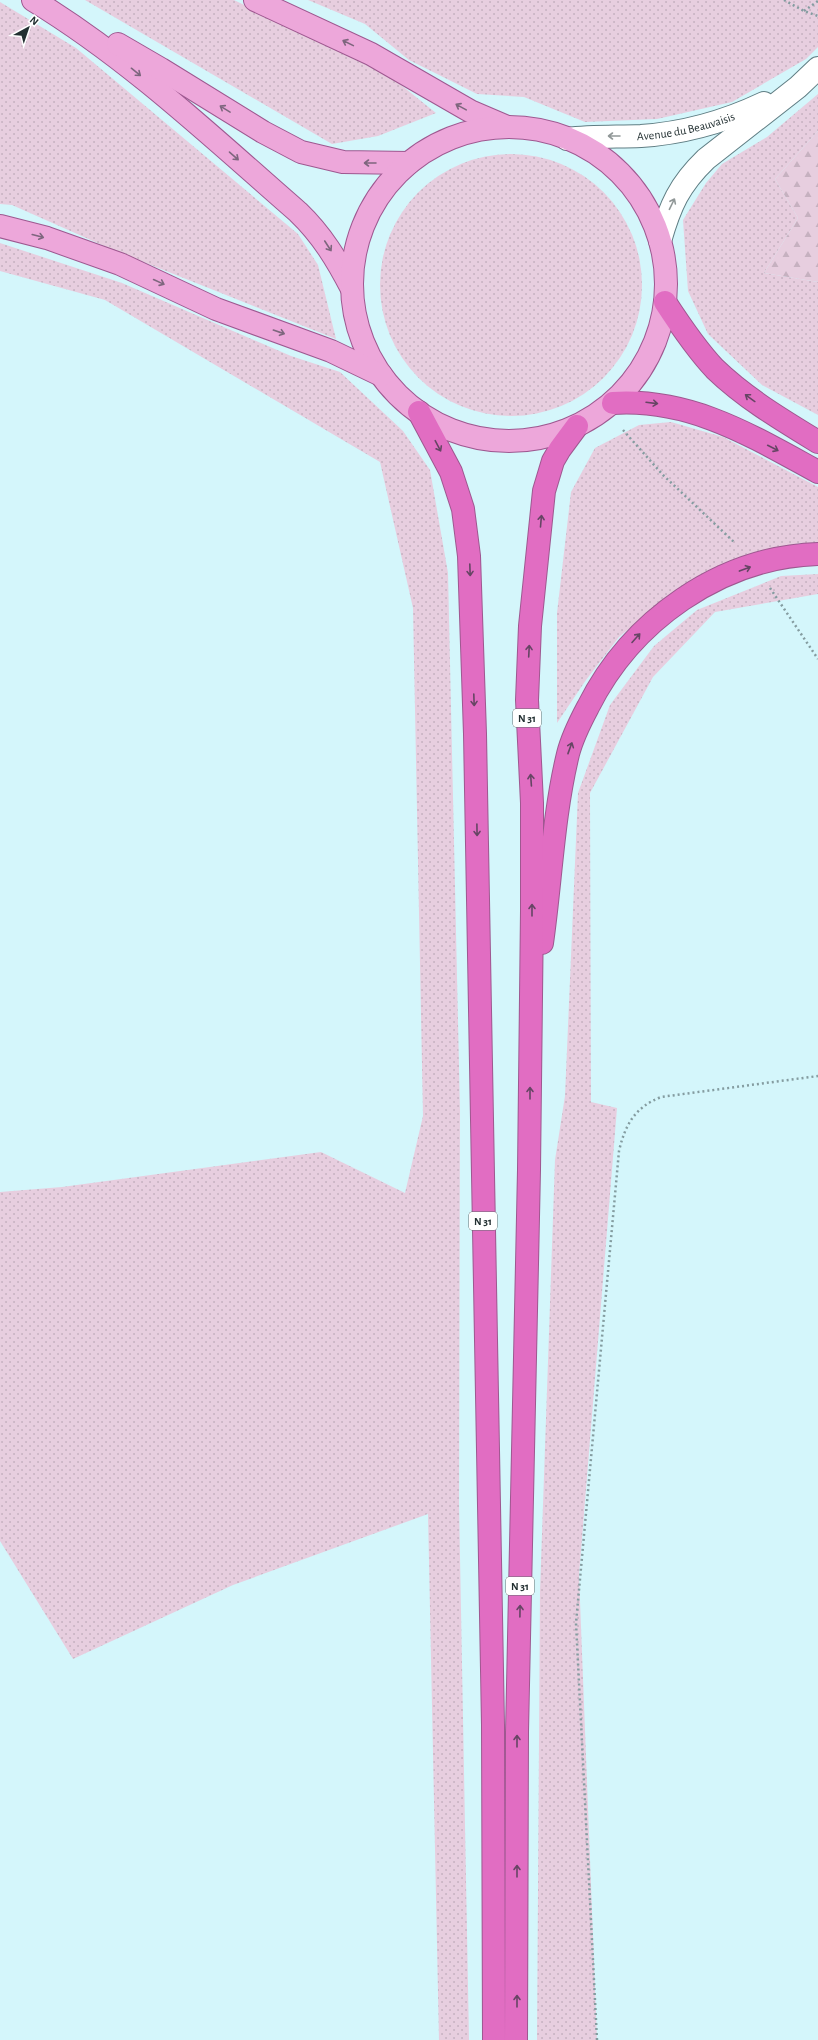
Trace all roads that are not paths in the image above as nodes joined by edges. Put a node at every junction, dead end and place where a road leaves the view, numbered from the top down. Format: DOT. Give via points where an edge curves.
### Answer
graph roads {
  1 [pos="33,0"];
  2 [pos="255,0"];
  3 [pos="59,16"];
  4 [pos="818,68"];
  5 [pos="798,87"];
  6 [pos="510,128"];
  7 [pos="567,139"];
  8 [pos="409,163"];
  9 [pos="0,226"];
  10 [pos="660,241"];
  11 [pos="352,290"];
  12 [pos="665,302"];
  13 [pos="382,375"];
  14 [pos="609,406"];
  15 [pos="419,412"];
  16 [pos="577,426"];
  17 [pos="818,442"];
  18 [pos="818,472"];
  19 [pos="818,554"];
  20 [pos="530,1019"];
  21 [pos="494,2040"];
  22 [pos="516,2040"];
  1 -- 3 [label="main road"];
  6 -- 2 [label="main road, one-way" via="470,111 371,54"];
  8 -- 3 [label="main road, one-way" via="343,162 301,152 263,132 136,54"];
  3 -- 11 [label="main road, one-way" via="147,81 298,212 326,243"];
  4 -- 5 [label="street, Avenue du Beauvaisis"];
  5 -- 7 [label="street, Avenue du Beauvaisis, one-way" via="741,114 690,130 640,136"];
  10 -- 5 [label="street, Avenue du Beauvaisis, one-way" via="669,209 692,172"];
  6 -- 7 [label="main road" via="539,130"];
  6 -- 8 [label="main road" via="464,134 435,146"];
  7 -- 10 [label="main road" via="598,156 625,179 646,208"];
  8 -- 11 [label="main road" via="387,186 363,227 354,258"];
  9 -- 13 [label="main road, one-way" via="47,238 120,264 216,309 331,350"];
  10 -- 12 [label="main road" via="666,277"];
  11 -- 13 [label="main road" via="363,340"];
  12 -- 14 [label="main road" via="656,339 645,363 631,384"];
  17 -- 12 [label="highway, one-way" via="730,382 702,354"];
  13 -- 15 [label="main road" via="398,395"];
  14 -- 16 [label="main road"];
  14 -- 18 [label="highway, one-way" via="638,401 667,405 703,415"];
  15 -- 16 [label="main road" via="448,428 479,438 496,440 513,441 546,437"];
  15 -- 21 [label="highway, N 31, one-way" via="451,472 463,510 469,556 475,734 493,1725"];
  20 -- 16 [label="highway, N 31, one-way" via="532,803 527,713 530,626 548,474 560,448"];
  20 -- 19 [label="highway, one-way" via="548,908 559,803 568,753 581,719 595,693 612,667 638,636 674,604 712,582 754,565 795,555"];
  22 -- 20 [label="highway, N 31, one-way" via="517,1732"];
}
